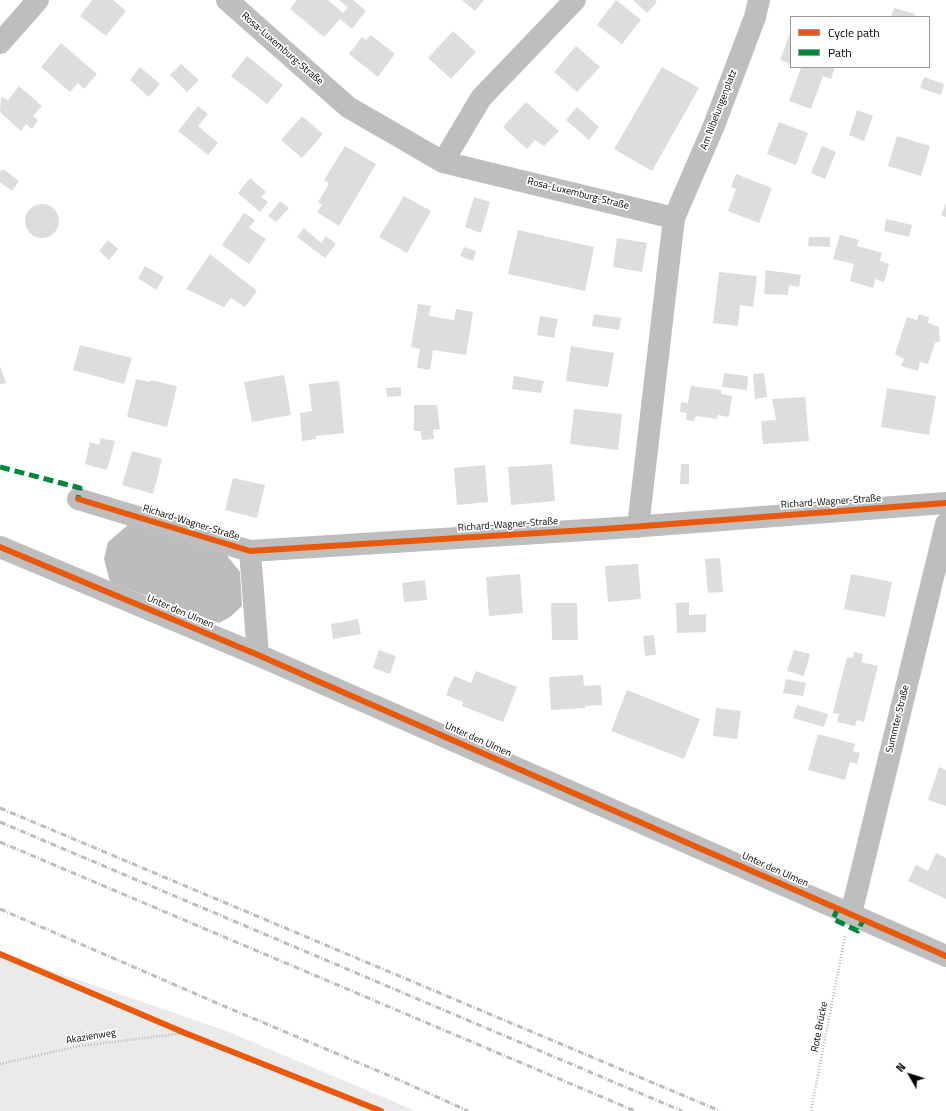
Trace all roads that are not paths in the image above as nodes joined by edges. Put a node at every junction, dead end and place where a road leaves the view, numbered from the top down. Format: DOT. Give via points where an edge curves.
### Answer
graph roads {
  1 [pos="38,0"];
  2 [pos="227,0"];
  3 [pos="574,0"];
  4 [pos="759,0"];
  5 [pos="0,43"];
  6 [pos="443,162"];
  7 [pos="674,218"];
  8 [pos="78,499"];
  9 [pos="946,504"];
  10 [pos="946,524"];
  11 [pos="638,527"];
  12 [pos="0,547"];
  13 [pos="250,551"];
  14 [pos="258,655"];
  15 [pos="851,914"];
  16 [pos="946,956"];
  1 -- 5 [label="street"];
  2 -- 6 [label="street, Rosa-Luxemburg-Straße" via="348,107"];
  3 -- 6 [label="street" via="481,98"];
  4 -- 7 [label="street, Am Nibelungenplatz" via="755,18 713,128"];
  6 -- 7 [label="street, Rosa-Luxemburg-Straße"];
  7 -- 11 [label="street"];
  8 -- 13 [label="street, Richard-Wagner-Straße"];
  9 -- 11 [label="street, Richard-Wagner-Straße"];
  10 -- 15 [label="street, Summter Straße"];
  11 -- 13 [label="street, Richard-Wagner-Straße"];
  12 -- 14 [label="street, Unter den Ulmen"];
  13 -- 14 [label="street"];
  14 -- 15 [label="street, Unter den Ulmen"];
  15 -- 16 [label="street, Unter den Ulmen"];
}
